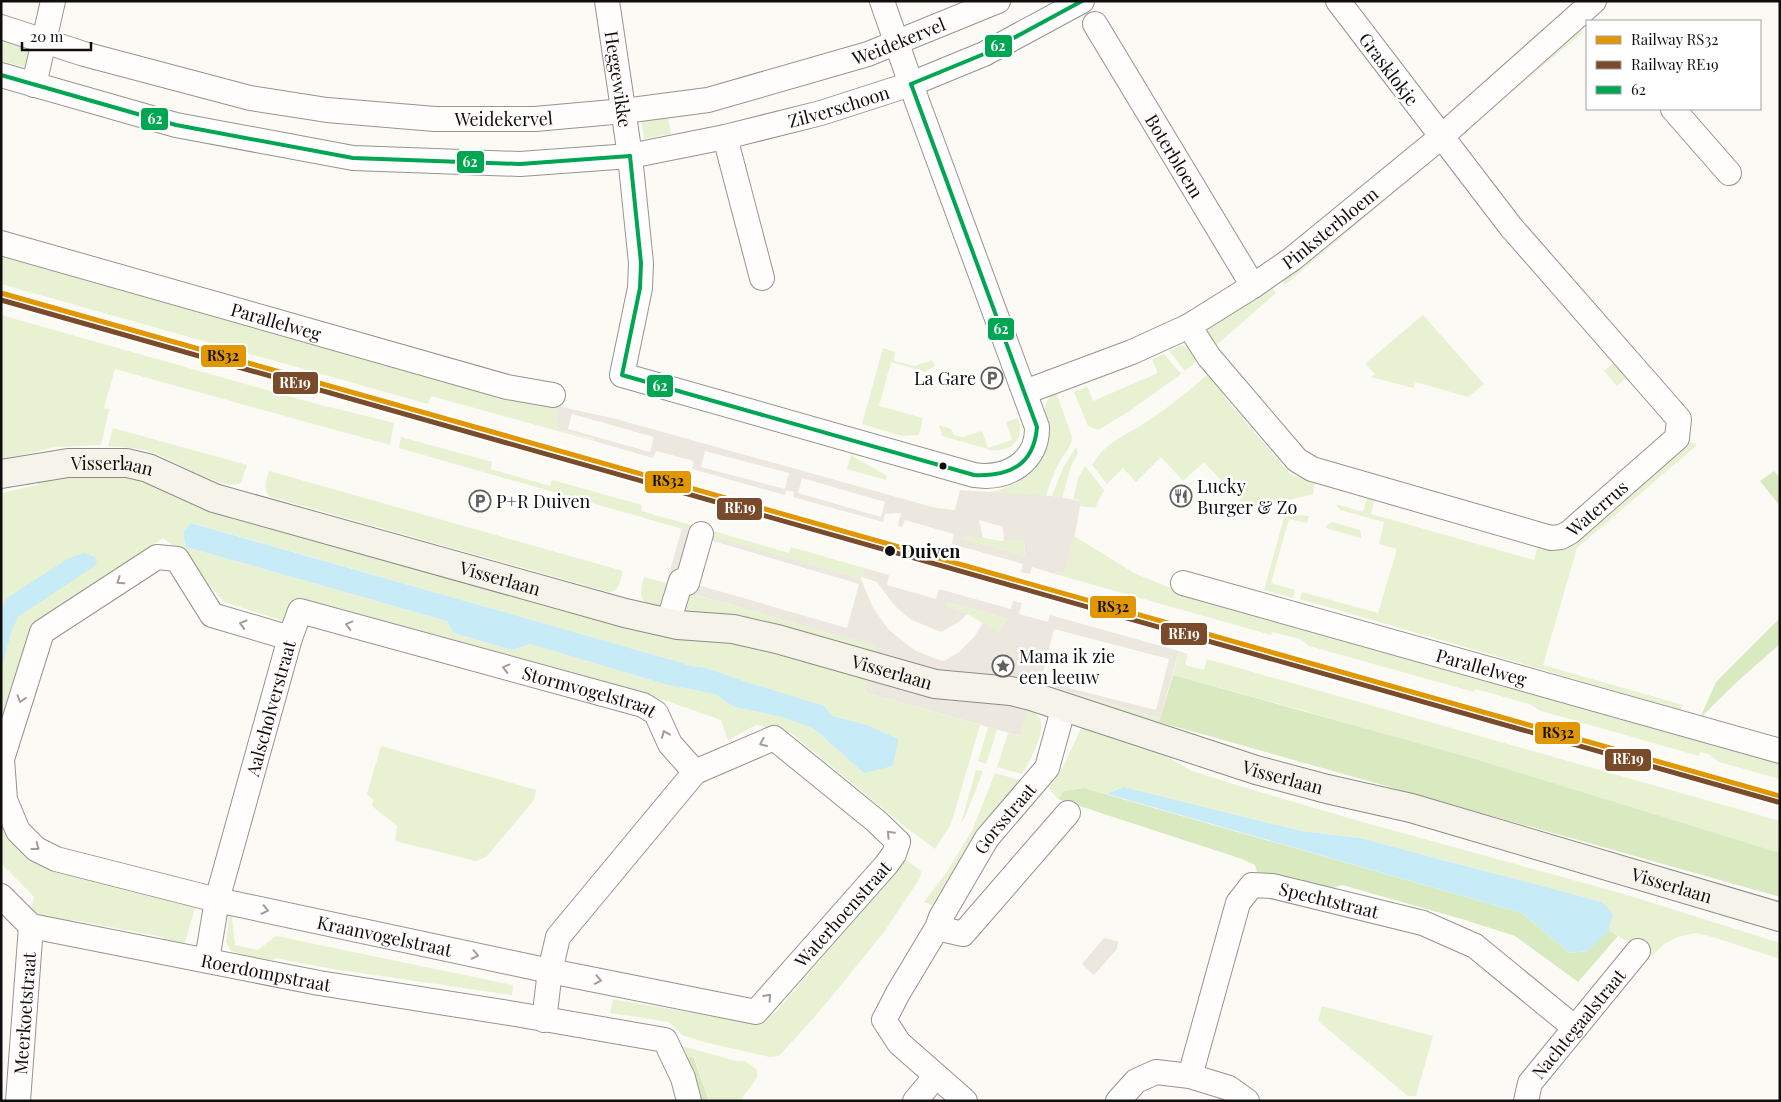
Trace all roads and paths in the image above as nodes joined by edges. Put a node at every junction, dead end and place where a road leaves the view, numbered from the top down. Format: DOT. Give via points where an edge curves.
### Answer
graph roads {
  1 [pos="53,1"];
  2 [pos="607,1"];
  3 [pos="882,1"];
  4 [pos="998,1"];
  5 [pos="1082,1"];
  6 [pos="1338,1"];
  7 [pos="1593,10"];
  8 [pos="1095,24"];
  9 [pos="1,27"];
  10 [pos="44,40"];
  11 [pos="897,43"];
  12 [pos="1,75"];
  13 [pos="911,84"];
  14 [pos="34,85"];
  15 [pos="1674,110"];
  16 [pos="624,111"];
  17 [pos="1441,137"];
  18 [pos="725,138"];
  19 [pos="630,156"];
  20 [pos="1729,173"];
  21 [pos="1,244"];
  22 [pos="762,278"];
  23 [pos="1253,286"];
  24 [pos="1189,326"];
  25 [pos="1025,392"];
  26 [pos="553,395"];
  27 [pos="1,474"];
  28 [pos="700,534"];
  29 [pos="1183,583"];
  30 [pos="672,610"];
  31 [pos="290,638"];
  32 [pos="1064,706"];
  33 [pos="1780,751"];
  34 [pos="695,772"];
  35 [pos="1068,813"];
  36 [pos="1,896"];
  37 [pos="217,900"];
  38 [pos="1780,917"];
  39 [pos="31,926"];
  40 [pos="937,928"];
  41 [pos="1638,951"];
  42 [pos="207,960"];
  43 [pos="550,971"];
  44 [pos="544,1020"];
  45 [pos="1575,1028"];
  46 [pos="936,1076"];
  47 [pos="1190,1076"];
  48 [pos="18,1101"];
  49 [pos="689,1101"];
  50 [pos="915,1101"];
  51 [pos="965,1101"];
  52 [pos="1118,1101"];
  53 [pos="1247,1101"];
  54 [pos="1526,1101"];
  1 -- 10 [label="street"];
  2 -- 16 [label="street, Heggewikke"];
  3 -- 11 [label="street"];
  4 -- 11 [label="street, Weidekervel"];
  5 -- 13 [label="street, Zilverschoon" via="984,54"];
  6 -- 17 [label="street, Grasklokje"];
  7 -- 17 [label="street, Pinksterbloem"];
  8 -- 23 [label="street, Boterbloem"];
  9 -- 10 [label="street, Weidekervel"];
  10 -- 14 [label="street"];
  10 -- 16 [label="street, Weidekervel" via="136,69 250,98 327,110 435,119 536,119"];
  11 -- 13 [label="street"];
  11 -- 16 [label="street, Weidekervel" via="708,100"];
  12 -- 14 [label="street, Zilverschoon"];
  13 -- 18 [label="street, Zilverschoon" via="821,113"];
  13 -- 25 [label="street"];
  14 -- 19 [label="street, Zilverschoon" via="176,125 353,158 520,164"];
  15 -- 20 [label="street"];
  16 -- 19 [label="street, Heggewikke"];
  17 -- 23 [label="street, Pinksterbloem" via="1292,260"];
  17 -- 24 [label="street, Waterrus" via="1511,227 1679,419 1677,438 1570,532 1550,538 1304,466 1209,357"];
  18 -- 19 [label="street, Zilverschoon"];
  18 -- 22 [label="street"];
  19 -- 25 [label="street, Heggewikke" via="641,271 622,375 989,477 1017,467 1035,447 1037,427"];
  21 -- 26 [label="street, Parallelweg" via="507,387"];
  23 -- 24 [label="street, Pinksterbloem"];
  24 -- 25 [label="street, Pinksterbloem" via="1132,352"];
  27 -- 32 [label="street, Visserlaan" via="68,463 127,462 214,498 625,613 678,625 733,629 935,684 1011,691"];
  28 -- 30 [label="street" via="687,583 681,581"];
  29 -- 33 [label="street, Parallelweg"];
  34 -- 31 [label="street, Stormvogelstraat, one-way" via="670,744 656,713 643,705 300,611"];
  31 -- 37 [label="street, Aalscholverstraat"];
  31 -- 37 [label="street, Aalscholverstraat, one-way" via="212,615 177,559 157,557 42,632 2,759 5,800 18,832 36,849 56,859"];
  32 -- 38 [label="street, Visserlaan" via="1256,770 1327,790 1411,808"];
  32 -- 40 [label="street, Gorsstraat" via="1047,768 986,838"];
  34 -- 43 [label="street" via="558,937"];
  43 -- 34 [label="street, Waterhoenstraat, one-way" via="756,1012 894,854 898,842 891,834 774,738"];
  35 -- 40 [label="street" via="963,934"];
  36 -- 39 [label="street"];
  37 -- 42 [label="street, Aalscholverstraat"];
  37 -- 43 [label="street, Kraanvogelstraat, one-way"];
  39 -- 42 [label="street, Roerdompstraat"];
  39 -- 48 [label="street, Meerkoetstraat"];
  40 -- 46 [label="street, Gorsstraat" via="884,1020 899,1043"];
  41 -- 45 [label="street, Nachtegaalstraat"];
  42 -- 44 [label="street, Roerdompstraat" via="318,983"];
  43 -- 44 [label="street"];
  44 -- 49 [label="street, Roerdompstraat" via="665,1040 683,1078"];
  45 -- 47 [label="street, Spechtstraat" via="1475,946 1423,922 1272,886 1252,885 1238,903"];
  45 -- 54 [label="street, Nachtegaalstraat" via="1530,1083"];
  46 -- 50 [label="street"];
  46 -- 51 [label="street, Gorsstraat"];
  47 -- 52 [label="street" via="1156,1072 1136,1081"];
  47 -- 53 [label="street" via="1229,1088"];
}
